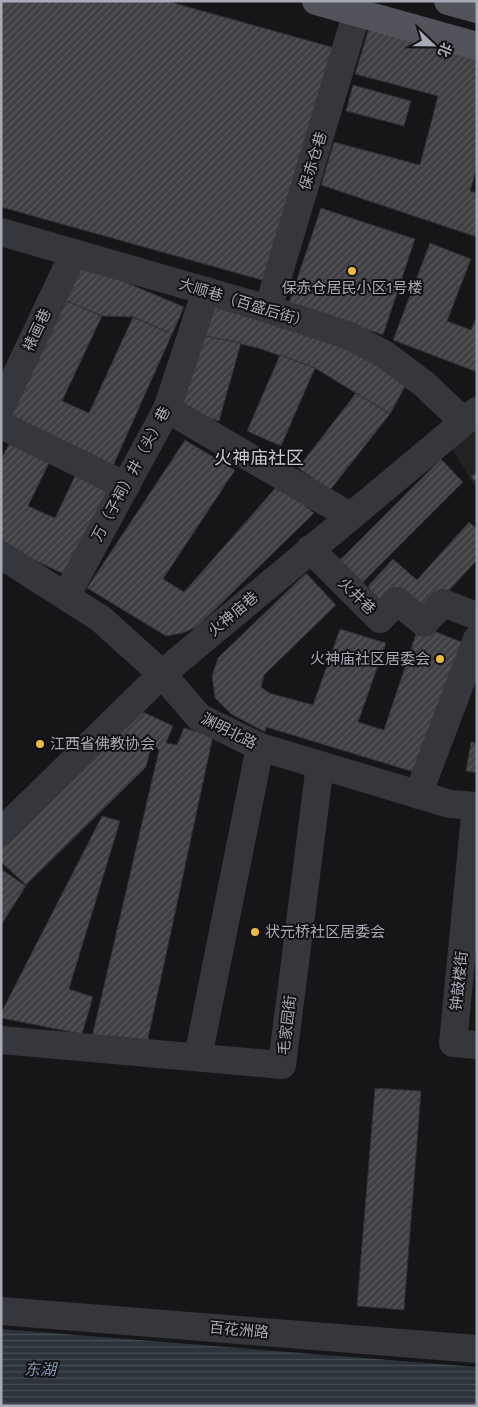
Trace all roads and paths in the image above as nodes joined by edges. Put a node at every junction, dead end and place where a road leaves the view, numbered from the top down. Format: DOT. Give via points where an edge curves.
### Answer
graph roads {
  1 [pos="316,1"];
  2 [pos="448,1"];
  3 [pos="477,9"];
  4 [pos="357,12"];
  5 [pos="477,46"];
  6 [pos="1,232"];
  7 [pos="74,253"];
  8 [pos="206,291"];
  9 [pos="268,309"];
  10 [pos="1,407"];
  11 [pos="167,409"];
  12 [pos="470,416"];
  13 [pos="1,425"];
  14 [pos="126,486"];
  15 [pos="350,516"];
  16 [pos="310,549"];
  17 [pos="1,555"];
  18 [pos="66,596"];
  19 [pos="477,616"];
  20 [pos="477,639"];
  21 [pos="162,674"];
  22 [pos="260,747"];
  23 [pos="320,765"];
  24 [pos="418,795"];
  25 [pos="476,806"];
  26 [pos="1,832"];
  27 [pos="1,1040"];
  28 [pos="477,1046"];
  29 [pos="198,1057"];
  30 [pos="1,1311"];
  31 [pos="477,1349"];
  1 -- 4 [label="main road"];
  2 -- 3 [label="main road"];
  4 -- 5 [label="main road"];
  4 -- 9 [label="street, 保赤仓巷"];
  6 -- 7 [label="street, 大顺巷（百盛后街）"];
  7 -- 8 [label="street, 大顺巷（百盛后街）"];
  7 -- 10 [label="street, 裱画巷"];
  8 -- 9 [label="street, 大顺巷（百盛后街）"];
  8 -- 11 [label="street, 万（子祠）井（头）巷"];
  9 -- 12 [label="street, 大顺巷（百盛后街）" via="346,335 384,354"];
  11 -- 14 [label="street, 万（子祠）井（头）巷"];
  11 -- 15 [label="street"];
  12 -- 15 [label="street, 火神庙巷"];
  13 -- 14 [label="street"];
  14 -- 18 [label="street, 万（子祠）井（头）巷"];
  15 -- 16 [label="street, 火神庙巷"];
  16 -- 19 [label="street, 火井巷" via="380,619 397,601 424,623 443,604"];
  16 -- 21 [label="street, 火神庙巷"];
  17 -- 18 [label="street, 渊明北路"];
  18 -- 21 [label="street, 渊明北路" via="101,618"];
  20 -- 24 [label="street"];
  21 -- 22 [label="street, 渊明北路" via="199,717"];
  21 -- 26 [label="street, 火神庙巷"];
  22 -- 23 [label="street, 渊明北路"];
  22 -- 29 [label="street"];
  23 -- 24 [label="street, 渊明北路"];
  23 -- 29 [label="street, 毛家园街" via="282,1064"];
  24 -- 25 [label="street, 渊明北路" via="450,804"];
  25 -- 28 [label="street, 钟鼓楼街" via="453,1043"];
  27 -- 29 [label="street, 毛家园街"];
  30 -- 31 [label="street, 百花洲路"];
}
